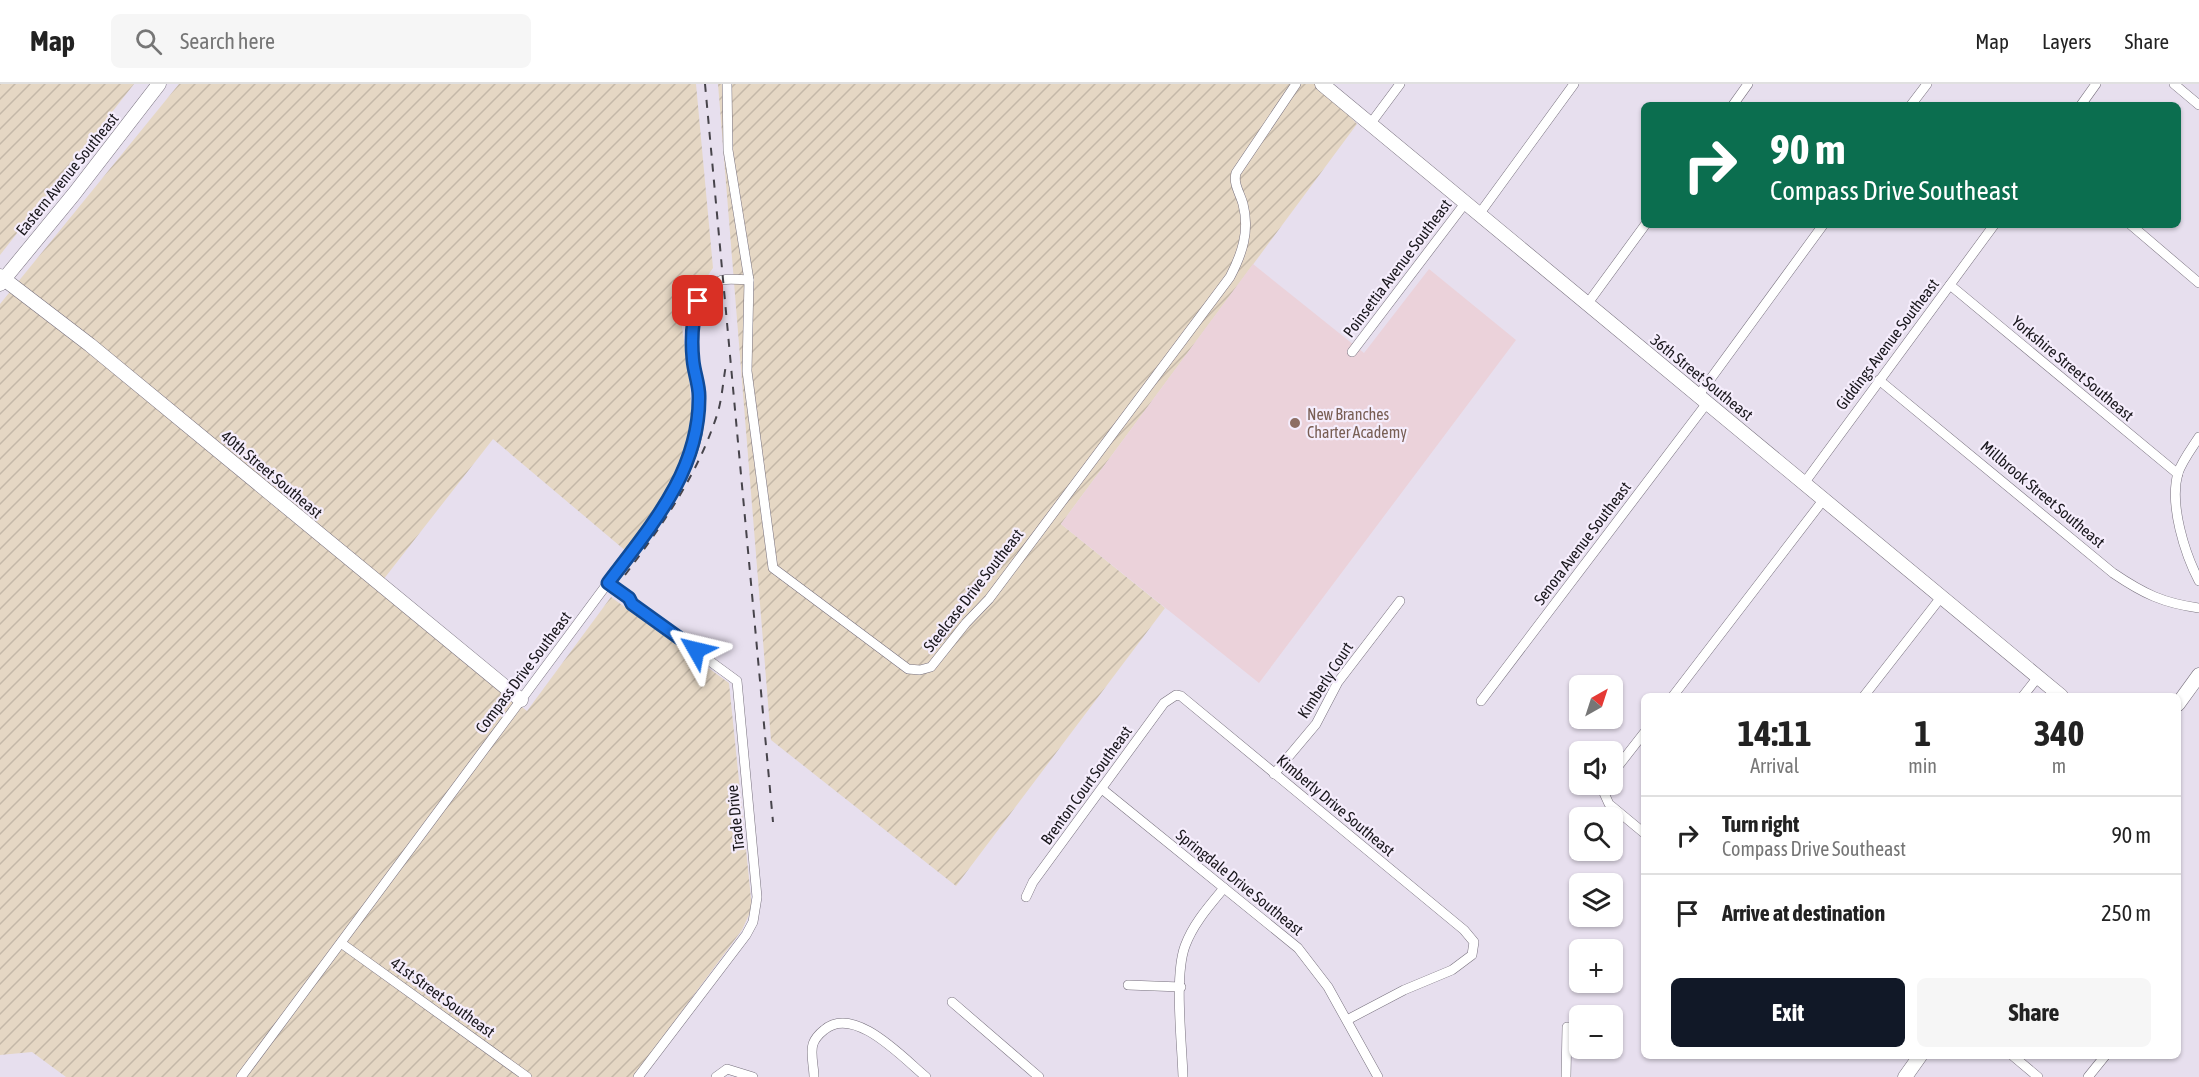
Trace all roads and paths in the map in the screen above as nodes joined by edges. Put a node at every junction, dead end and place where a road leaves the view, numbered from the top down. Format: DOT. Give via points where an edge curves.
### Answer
graph roads {
  1 [pos="159,84"];
  2 [pos="727,84"];
  3 [pos="1296,84"];
  4 [pos="1322,84"];
  5 [pos="1400,84"];
  6 [pos="1574,84"];
  7 [pos="1748,84"];
  8 [pos="1927,84"];
  9 [pos="2096,84"];
  10 [pos="2174,84"];
  11 [pos="1735,102"];
  12 [pos="1913,102"];
  13 [pos="2083,102"];
  14 [pos="2199,105"];
  15 [pos="1371,123"];
  16 [pos="1466,202"];
  17 [pos="1480,213"];
  18 [pos="1643,228"];
  19 [pos="1821,228"];
  20 [pos="1992,228"];
  21 [pos="2135,228"];
  22 [pos="1,280"];
  23 [pos="749,280"];
  24 [pos="2199,283"];
  25 [pos="1950,285"];
  26 [pos="1588,303"];
  27 [pos="1352,352"];
  28 [pos="1879,380"];
  29 [pos="1702,399"];
  30 [pos="2199,437"];
  31 [pos="2178,474"];
  32 [pos="1805,482"];
  33 [pos="1824,499"];
  34 [pos="2199,582"];
  35 [pos="608,583"];
  36 [pos="1942,596"];
  37 [pos="1400,601"];
  38 [pos="2199,608"];
  39 [pos="2199,675"];
  40 [pos="2038,677"];
  41 [pos="1675,693"];
  42 [pos="1866,693"];
  43 [pos="2025,693"];
  44 [pos="2057,693"];
  45 [pos="1176,695"];
  46 [pos="521,700"];
  47 [pos="2181,700"];
  48 [pos="1481,701"];
  49 [pos="1641,737"];
  50 [pos="1623,760"];
  51 [pos="1274,774"];
  52 [pos="1102,789"];
  53 [pos="1607,795"];
  54 [pos="1641,831"];
  55 [pos="1224,888"];
  56 [pos="1026,897"];
  57 [pos="341,943"];
  58 [pos="1128,985"];
  59 [pos="1181,987"];
  60 [pos="951,1002"];
  61 [pos="1347,1020"];
  62 [pos="1567,1027"];
  63 [pos="1918,1059"];
  64 [pos="2017,1059"];
  65 [pos="2103,1059"];
  66 [pos="913,1073"];
  67 [pos="1038,1076"];
  68 [pos="242,1077"];
  69 [pos="527,1077"];
  70 [pos="638,1077"];
  71 [pos="716,1077"];
  72 [pos="753,1077"];
  73 [pos="814,1077"];
  74 [pos="926,1077"];
  75 [pos="1182,1077"];
  76 [pos="1378,1077"];
  77 [pos="1566,1077"];
  78 [pos="1905,1077"];
  79 [pos="2038,1077"];
  80 [pos="2088,1077"];
  1 -- 22 [label="street, Eastern Avenue Southeast"];
  2 -- 23 [label="street, Steelcase Drive Southeast" via="728,150"];
  3 -- 23 [label="street, Steelcase Drive Southeast" via="1236,172 1244,205 1245,244 1230,277 989,599 931,667 908,669 773,568 747,371"];
  4 -- 15 [label="street, 36th Street Southeast"];
  5 -- 15 [label="street"];
  6 -- 17 [label="street"];
  7 -- 11 [label="street"];
  8 -- 12 [label="street"];
  9 -- 13 [label="street"];
  10 -- 14 [label="street"];
  15 -- 16 [label="street, 36th Street Southeast"];
  16 -- 17 [label="street, 36th Street Southeast"];
  16 -- 27 [label="street, Poinsettia Avenue Southeast"];
  17 -- 26 [label="street, 36th Street Southeast"];
  18 -- 26 [label="street"];
  19 -- 29 [label="street, Senora Avenue Southeast"];
  20 -- 25 [label="street, Giddings Avenue Southeast"];
  21 -- 24 [label="street"];
  22 -- 46 [label="street, 40th Street Southeast" via="100,353"];
  23 -- 35 [label="street, Compass Drive Southeast" via="723,280 705,289 698,301 692,319 699,394 697,436 681,478"];
  25 -- 28 [label="street, Giddings Avenue Southeast"];
  25 -- 31 [label="street, Yorkshire Street Southeast"];
  26 -- 29 [label="street, 36th Street Southeast"];
  28 -- 32 [label="street, Giddings Avenue Southeast"];
  28 -- 38 [label="street, Millbrook Street Southeast" via="2113,573 2139,591 2167,603"];
  29 -- 32 [label="street, 36th Street Southeast"];
  29 -- 48 [label="street, Senora Avenue Southeast"];
  30 -- 31 [label="street"];
  31 -- 34 [label="street" via="2180,530"];
  32 -- 33 [label="street, 36th Street Southeast"];
  33 -- 36 [label="street, 36th Street Southeast"];
  33 -- 41 [label="street"];
  35 -- 46 [label="street, Compass Drive Southeast"];
  35 -- 70 [label="street, Trade Drive" via="737,681 757,897 753,922 746,935"];
  36 -- 40 [label="street, 36th Street Southeast"];
  36 -- 42 [label="street"];
  37 -- 51 [label="street, Kimberly Court" via="1338,682 1316,723"];
  39 -- 47 [label="street"];
  40 -- 43 [label="street"];
  40 -- 44 [label="street, 36th Street Southeast"];
  45 -- 51 [label="street, Kimberly Drive Southeast" via="1187,700"];
  45 -- 52 [label="street, Brenton Court Southeast" via="1164,703"];
  46 -- 57 [label="street, Compass Drive Southeast"];
  49 -- 50 [label="street"];
  51 -- 61 [label="street, Kimberly Drive Southeast" via="1474,942 1472,955 1452,970"];
  52 -- 55 [label="street, Springdale Drive Southeast"];
  52 -- 56 [label="street, Brenton Court Southeast"];
  53 -- 54 [label="street" via="1609,804"];
  55 -- 59 [label="street" via="1197,922 1184,948"];
  55 -- 61 [label="street, Springdale Drive Southeast" via="1298,948"];
  57 -- 68 [label="street, Compass Drive Southeast"];
  57 -- 69 [label="street, 41st Street Southeast"];
  58 -- 59 [label="street"];
  59 -- 75 [label="street"];
  60 -- 67 [label="street"];
  61 -- 76 [label="street, Springdale Drive Southeast"];
  62 -- 77 [label="street"];
  63 -- 78 [label="street"];
  64 -- 79 [label="street"];
  65 -- 80 [label="street"];
  66 -- 73 [label="street" via="880,1038 846,1022 830,1024 818,1034 812,1046"];
  66 -- 74 [label="street"];
  71 -- 72 [label="street" via="728,1069"];
}
